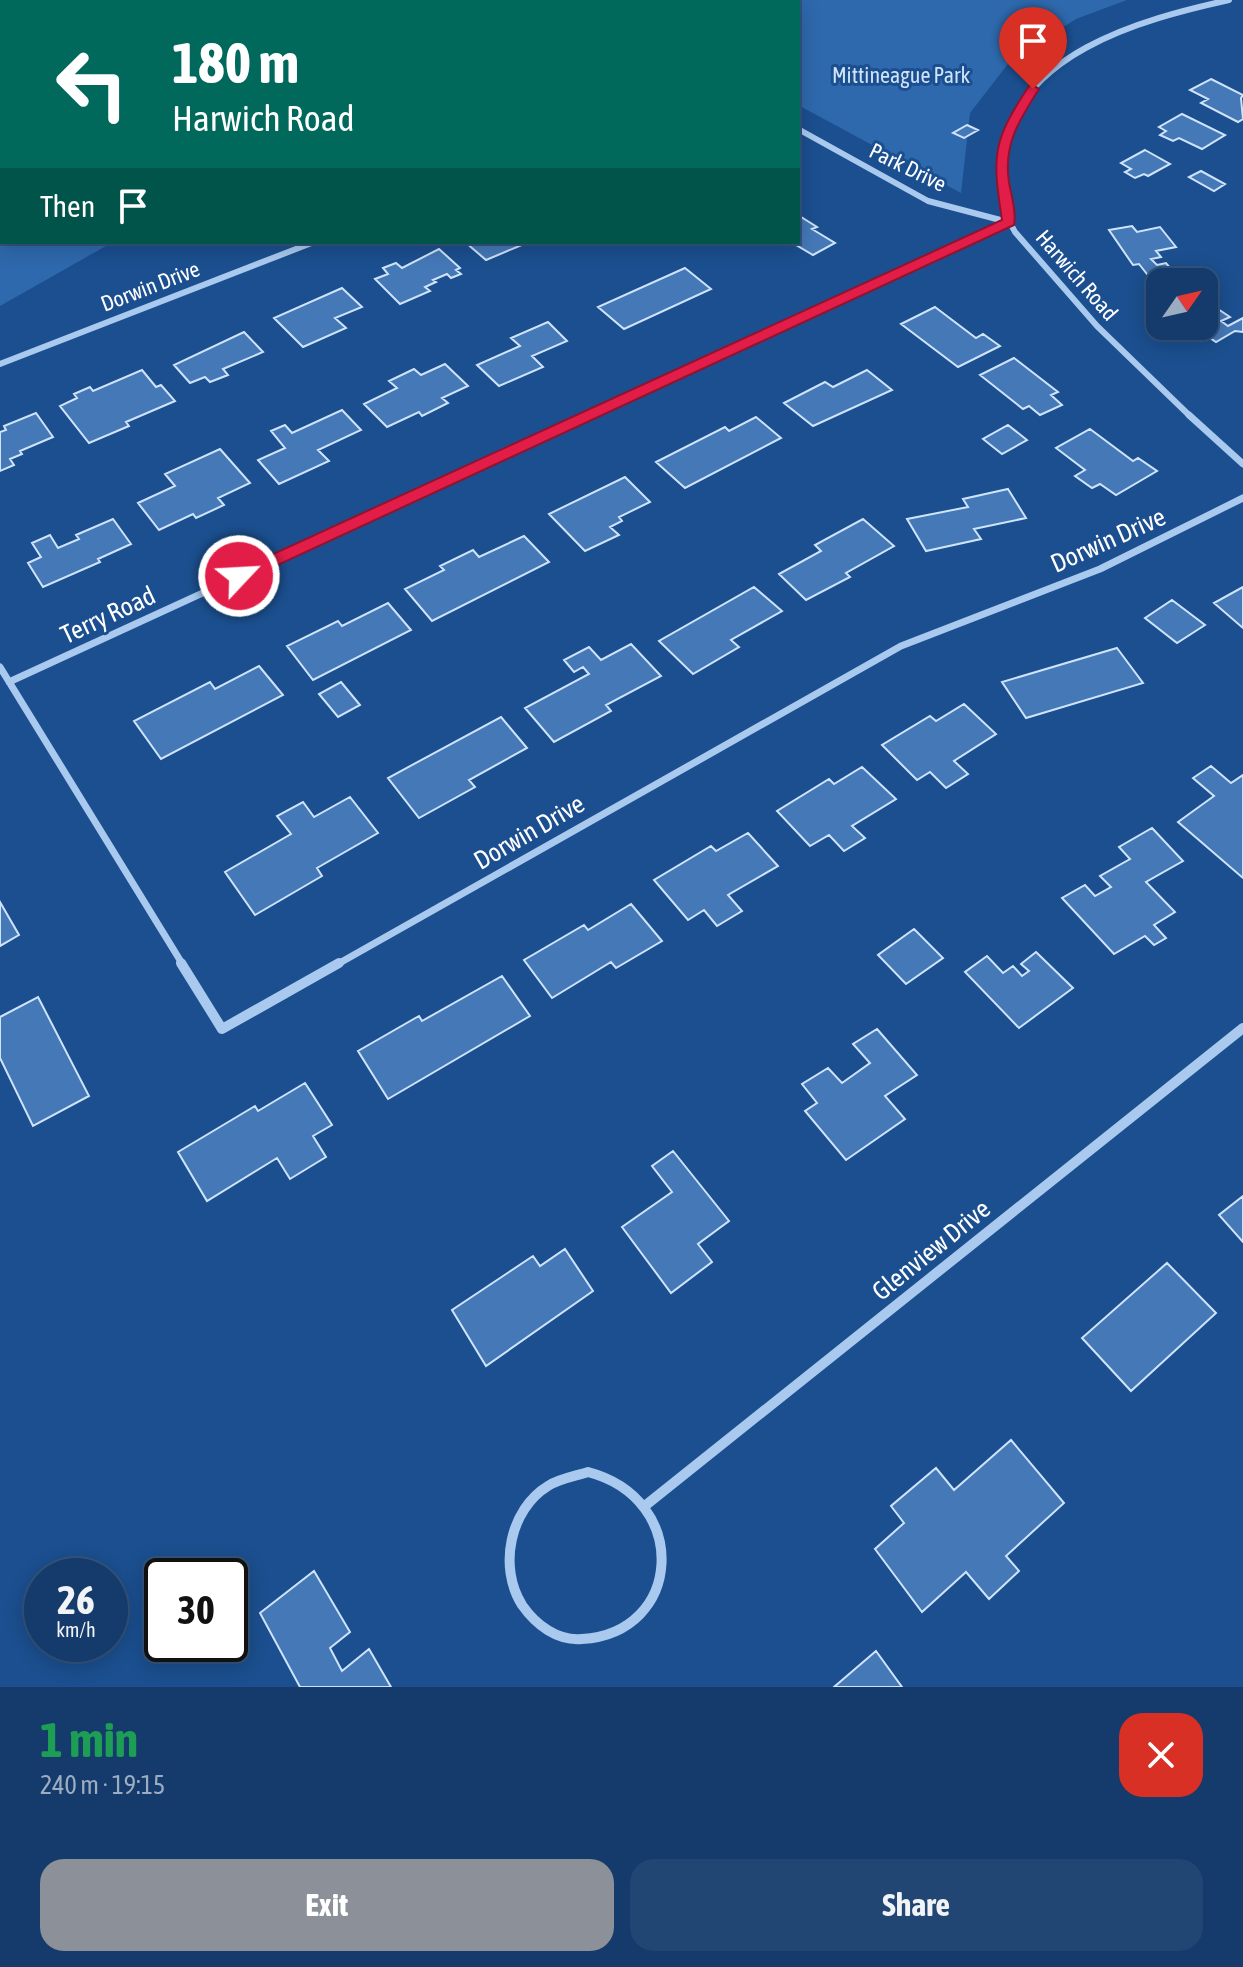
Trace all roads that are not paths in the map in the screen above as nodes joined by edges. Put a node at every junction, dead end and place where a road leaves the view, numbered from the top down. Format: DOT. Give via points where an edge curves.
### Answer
graph roads {
  1 [pos="1229,0"];
  2 [pos="800,130"];
  3 [pos="1009,222"];
  4 [pos="309,244"];
  5 [pos="0,364"];
  6 [pos="1241,459"];
  7 [pos="1243,498"];
  8 [pos="0,667"];
  9 [pos="9,682"];
  10 [pos="1243,1028"];
  11 [pos="646,1505"];
  1 -- 3 [label="street, Harwich Road" via="1168,13 1113,34 1064,61 1033,89 1003,145"];
  2 -- 3 [label="street, Park Drive" via="928,201"];
  3 -- 6 [label="street, Harwich Road" via="1103,333"];
  3 -- 9 [label="street, Terry Road"];
  4 -- 5 [label="street, Dorwin Drive"];
  7 -- 9 [label="street, Dorwin Drive" via="1100,569 901,646 222,1029"];
  8 -- 9 [label="street, Dorwin Drive"];
  10 -- 11 [label="street, Glenview Drive"];
  11 -- 11 [label="street" via="658,1531 661,1561 655,1591 639,1615 617,1634 591,1642 563,1639 538,1625 513,1588 508,1558 519,1514 537,1491 561,1477 588,1472 626,1485"];
}
